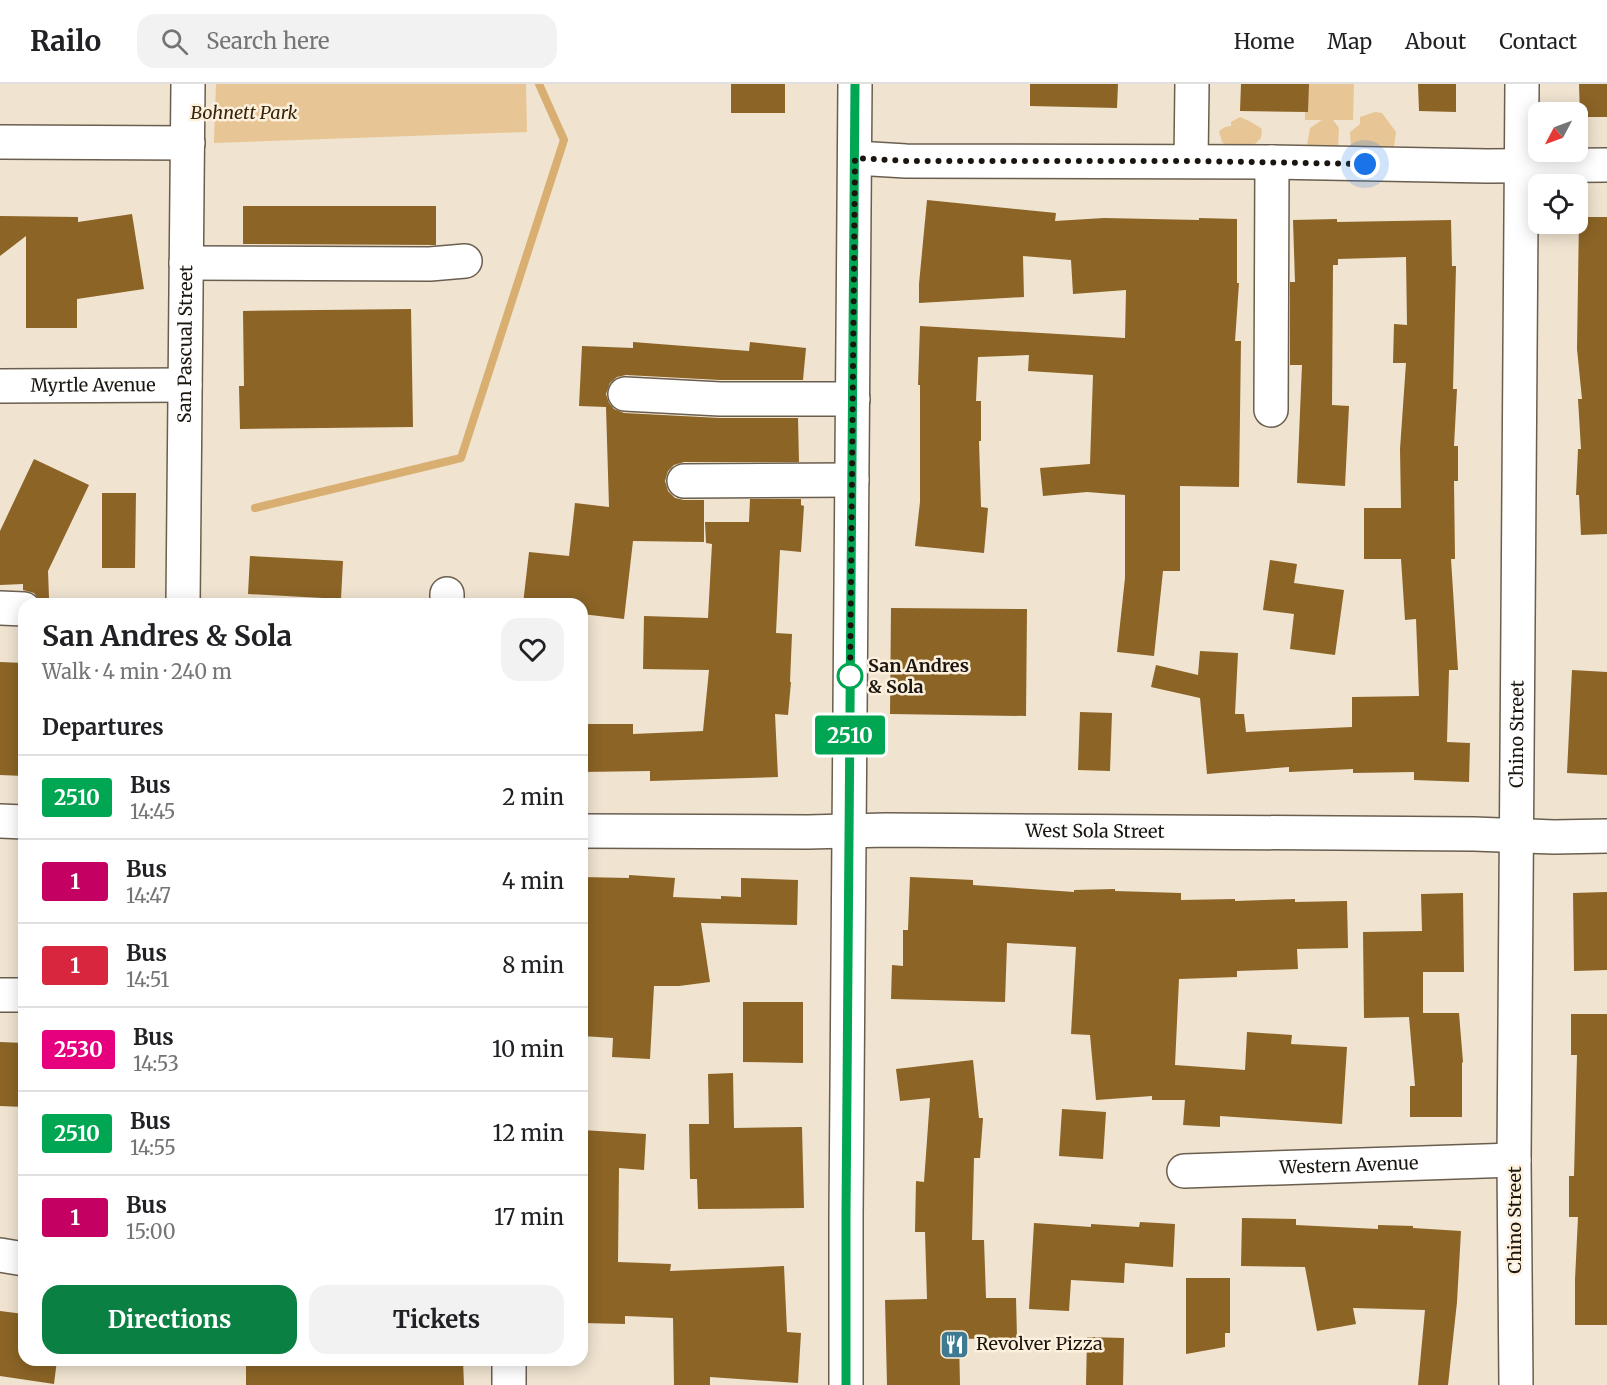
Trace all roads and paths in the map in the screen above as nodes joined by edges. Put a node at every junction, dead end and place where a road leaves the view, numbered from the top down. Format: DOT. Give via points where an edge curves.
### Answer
graph roads {
  1 [pos="188,84"];
  2 [pos="855,84"];
  3 [pos="1192,84"];
  4 [pos="1522,84"];
  5 [pos="0,142"];
  6 [pos="188,143"];
  7 [pos="855,158"];
  8 [pos="1191,161"];
  9 [pos="1272,162"];
  10 [pos="1607,165"];
  11 [pos="1522,166"];
  12 [pos="465,261"];
  13 [pos="186,263"];
  14 [pos="185,384"];
  15 [pos="0,386"];
  16 [pos="625,394"];
  17 [pos="853,399"];
  18 [pos="1271,410"];
  19 [pos="852,480"];
  20 [pos="684,481"];
  21 [pos="183,598"];
  22 [pos="0,608"];
  23 [pos="18,609"];
  24 [pos="0,821"];
  25 [pos="18,822"];
  26 [pos="588,831"];
  27 [pos="850,831"];
  28 [pos="1517,836"];
  29 [pos="1607,836"];
  30 [pos="0,995"];
  31 [pos="18,995"];
  32 [pos="1514,1160"];
  33 [pos="1184,1171"];
  34 [pos="0,1255"];
  35 [pos="18,1258"];
  36 [pos="509,1366"];
  37 [pos="509,1385"];
  38 [pos="846,1385"];
  39 [pos="1516,1385"];
  1 -- 6 [label="street, San Pascual Street"];
  2 -- 7 [label="street"];
  3 -- 8 [label="street"];
  4 -- 11 [label="street, Chino Street"];
  5 -- 6 [label="street"];
  6 -- 13 [label="street, San Pascual Street"];
  7 -- 8 [label="street"];
  7 -- 17 [label="street"];
  8 -- 9 [label="street"];
  9 -- 11 [label="street"];
  9 -- 18 [label="street"];
  10 -- 11 [label="street"];
  11 -- 28 [label="street, Chino Street"];
  12 -- 13 [label="street"];
  13 -- 14 [label="street, San Pascual Street"];
  14 -- 15 [label="street, Myrtle Avenue"];
  14 -- 21 [label="street, San Pascual Street"];
  16 -- 17 [label="street"];
  17 -- 19 [label="street"];
  19 -- 20 [label="street"];
  19 -- 27 [label="street"];
  22 -- 23 [label="street"];
  24 -- 25 [label="street"];
  26 -- 27 [label="street, West Sola Street"];
  27 -- 28 [label="street, West Sola Street"];
  27 -- 38 [label="street"];
  28 -- 29 [label="street, West Sola Street"];
  28 -- 32 [label="street, Chino Street"];
  30 -- 31 [label="street"];
  32 -- 33 [label="street, Western Avenue"];
  32 -- 39 [label="street, Chino Street"];
  34 -- 35 [label="street"];
  36 -- 37 [label="street"];
}
